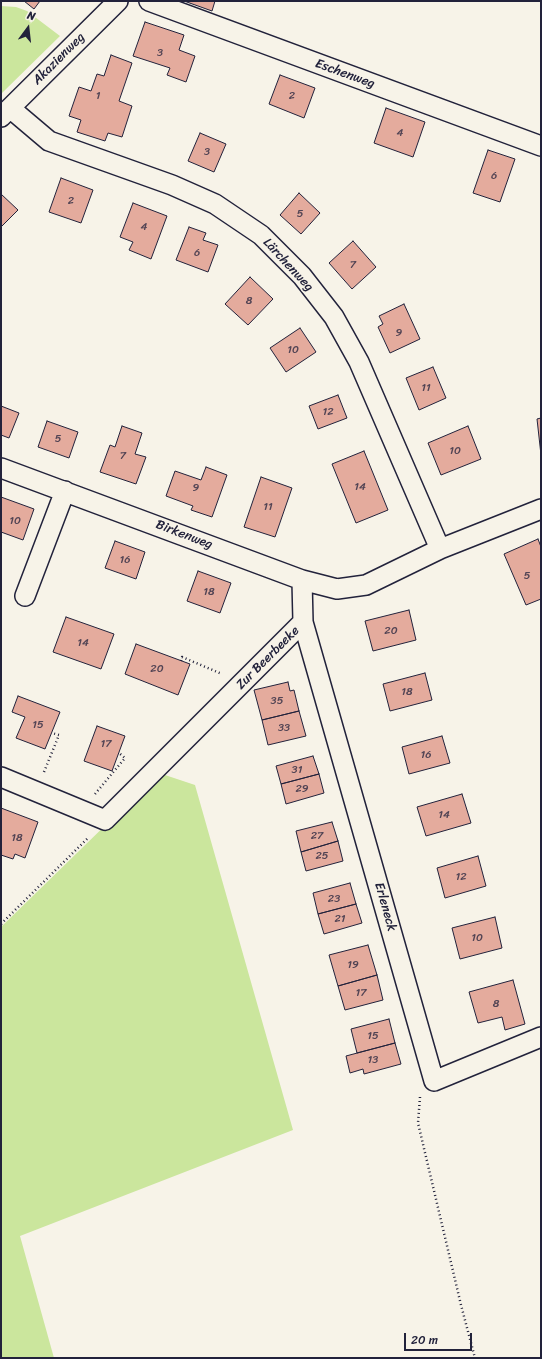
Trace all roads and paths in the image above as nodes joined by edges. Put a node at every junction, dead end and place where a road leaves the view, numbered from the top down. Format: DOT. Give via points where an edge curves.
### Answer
graph roads {
  1 [pos="118,1"];
  2 [pos="149,1"];
  3 [pos="5,112"];
  4 [pos="541,146"];
  5 [pos="1,468"];
  6 [pos="65,491"];
  7 [pos="541,508"];
  8 [pos="440,549"];
  9 [pos="302,580"];
  10 [pos="24,596"];
  11 [pos="304,622"];
  12 [pos="181,661"];
  13 [pos="243,683"];
  14 [pos="52,733"];
  15 [pos="119,753"];
  16 [pos="1,777"];
  17 [pos="36,791"];
  18 [pos="82,810"];
  19 [pos="105,820"];
  20 [pos="1,924"];
  21 [pos="541,1037"];
  22 [pos="434,1081"];
  23 [pos="475,1358"];
  1 -- 3 [label="street, Akazienweg"];
  2 -- 4 [label="street, Eschenweg"];
  3 -- 8 [label="street, Lärchenweg" via="48,141 172,185 215,204 261,235 302,276 334,317 359,362"];
  5 -- 6 [label="street, Birkenweg"];
  6 -- 9 [label="street, Birkenweg"];
  6 -- 10 [label="street"];
  7 -- 8 [label="street"];
  8 -- 9 [label="street" via="366,585 337,589"];
  9 -- 11 [label="street, Zur Beerbeeke"];
  11 -- 13 [label="street, Zur Beerbeeke"];
  11 -- 22 [label="street, Erleneck"];
  12 -- 13 [label="path" via="182,657"];
  13 -- 19 [label="street, Zur Beerbeeke"];
  14 -- 17 [label="path" via="59,735"];
  15 -- 18 [label="path" via="126,758"];
  16 -- 17 [label="street"];
  17 -- 18 [label="street"];
  18 -- 19 [label="street"];
  19 -- 20 [label="path"];
  21 -- 22 [label="street"];
  22 -- 23 [label="path" via="420,1085 418,1124"];
}
